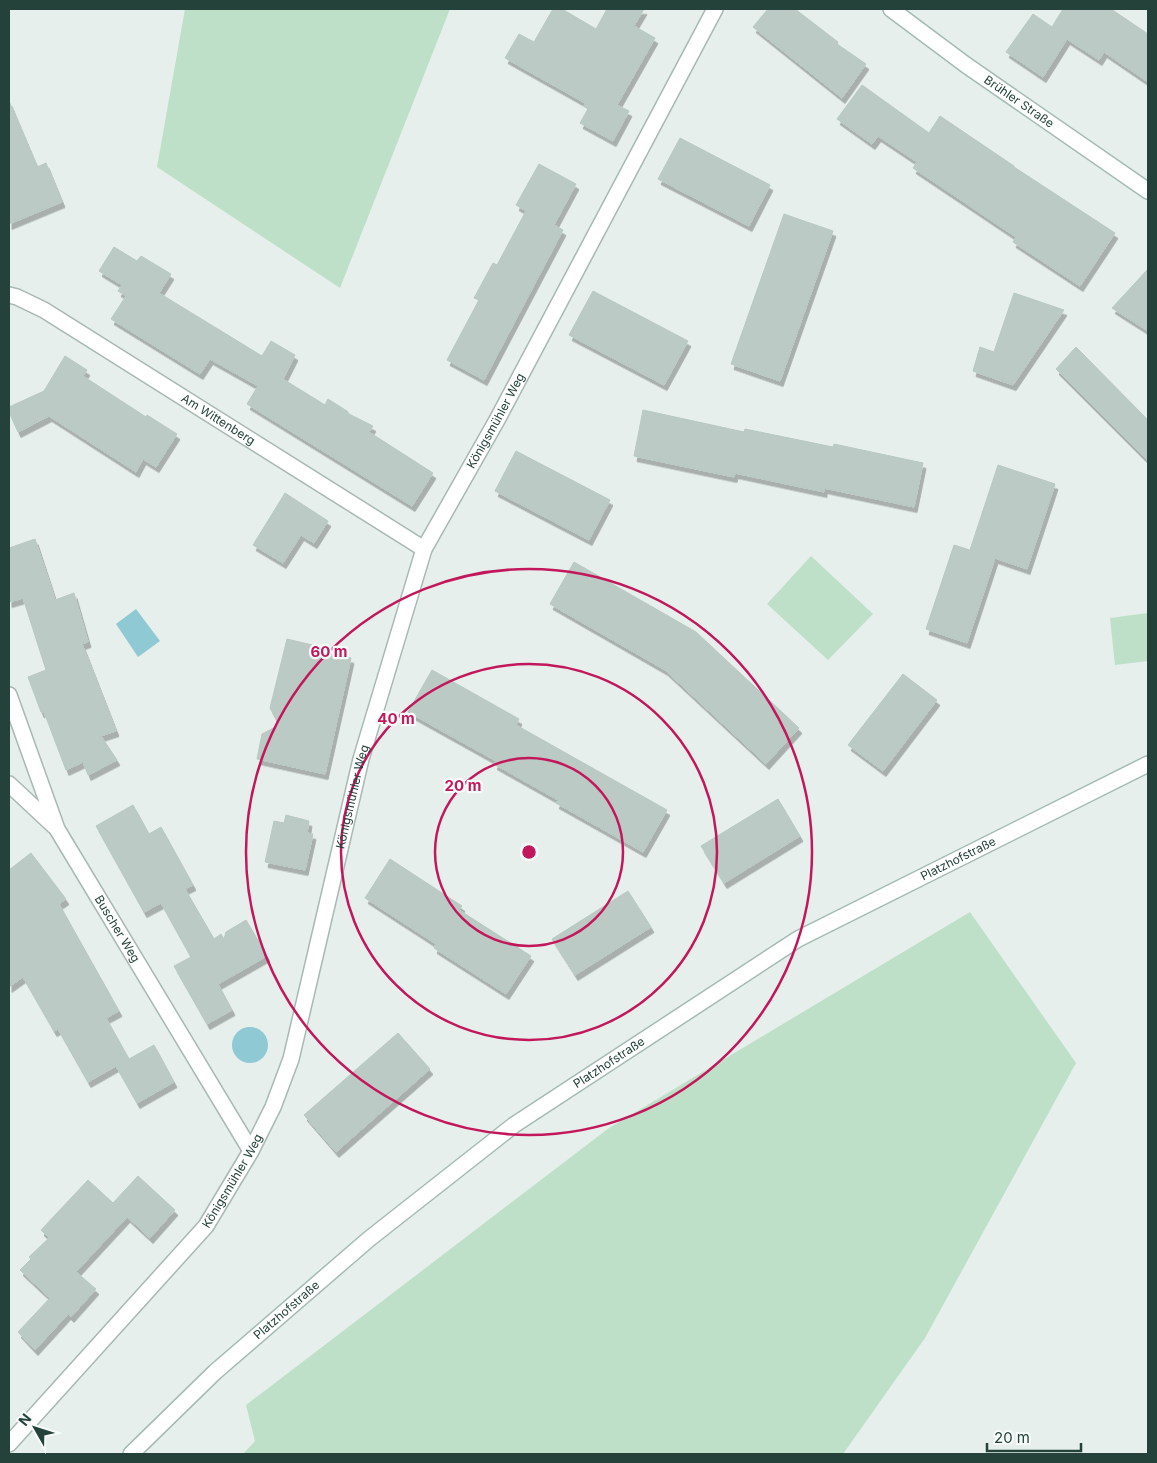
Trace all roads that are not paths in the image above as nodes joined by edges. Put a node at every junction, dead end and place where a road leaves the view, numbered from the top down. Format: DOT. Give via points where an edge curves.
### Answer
graph roads {
  1 [pos="715,9"];
  2 [pos="891,9"];
  3 [pos="1148,191"];
  4 [pos="9,295"];
  5 [pos="424,549"];
  6 [pos="9,695"];
  7 [pos="1148,764"];
  8 [pos="9,784"];
  9 [pos="57,828"];
  10 [pos="251,1151"];
  11 [pos="9,1444"];
  12 [pos="131,1454"];
  1 -- 5 [label="street, Königsmühler Weg" via="497,420"];
  2 -- 3 [label="street, Brühler Straße" via="960,61"];
  4 -- 5 [label="street, Am Wittenberg" via="44,310"];
  5 -- 10 [label="street, Königsmühler Weg" via="361,759 291,1059"];
  6 -- 9 [label="street, Buscher Weg"];
  7 -- 12 [label="street, Platzhofstraße" via="798,939 514,1125 362,1245 215,1372"];
  8 -- 9 [label="street"];
  9 -- 10 [label="street, Buscher Weg"];
  10 -- 11 [label="street, Königsmühler Weg" via="206,1226"];
}
